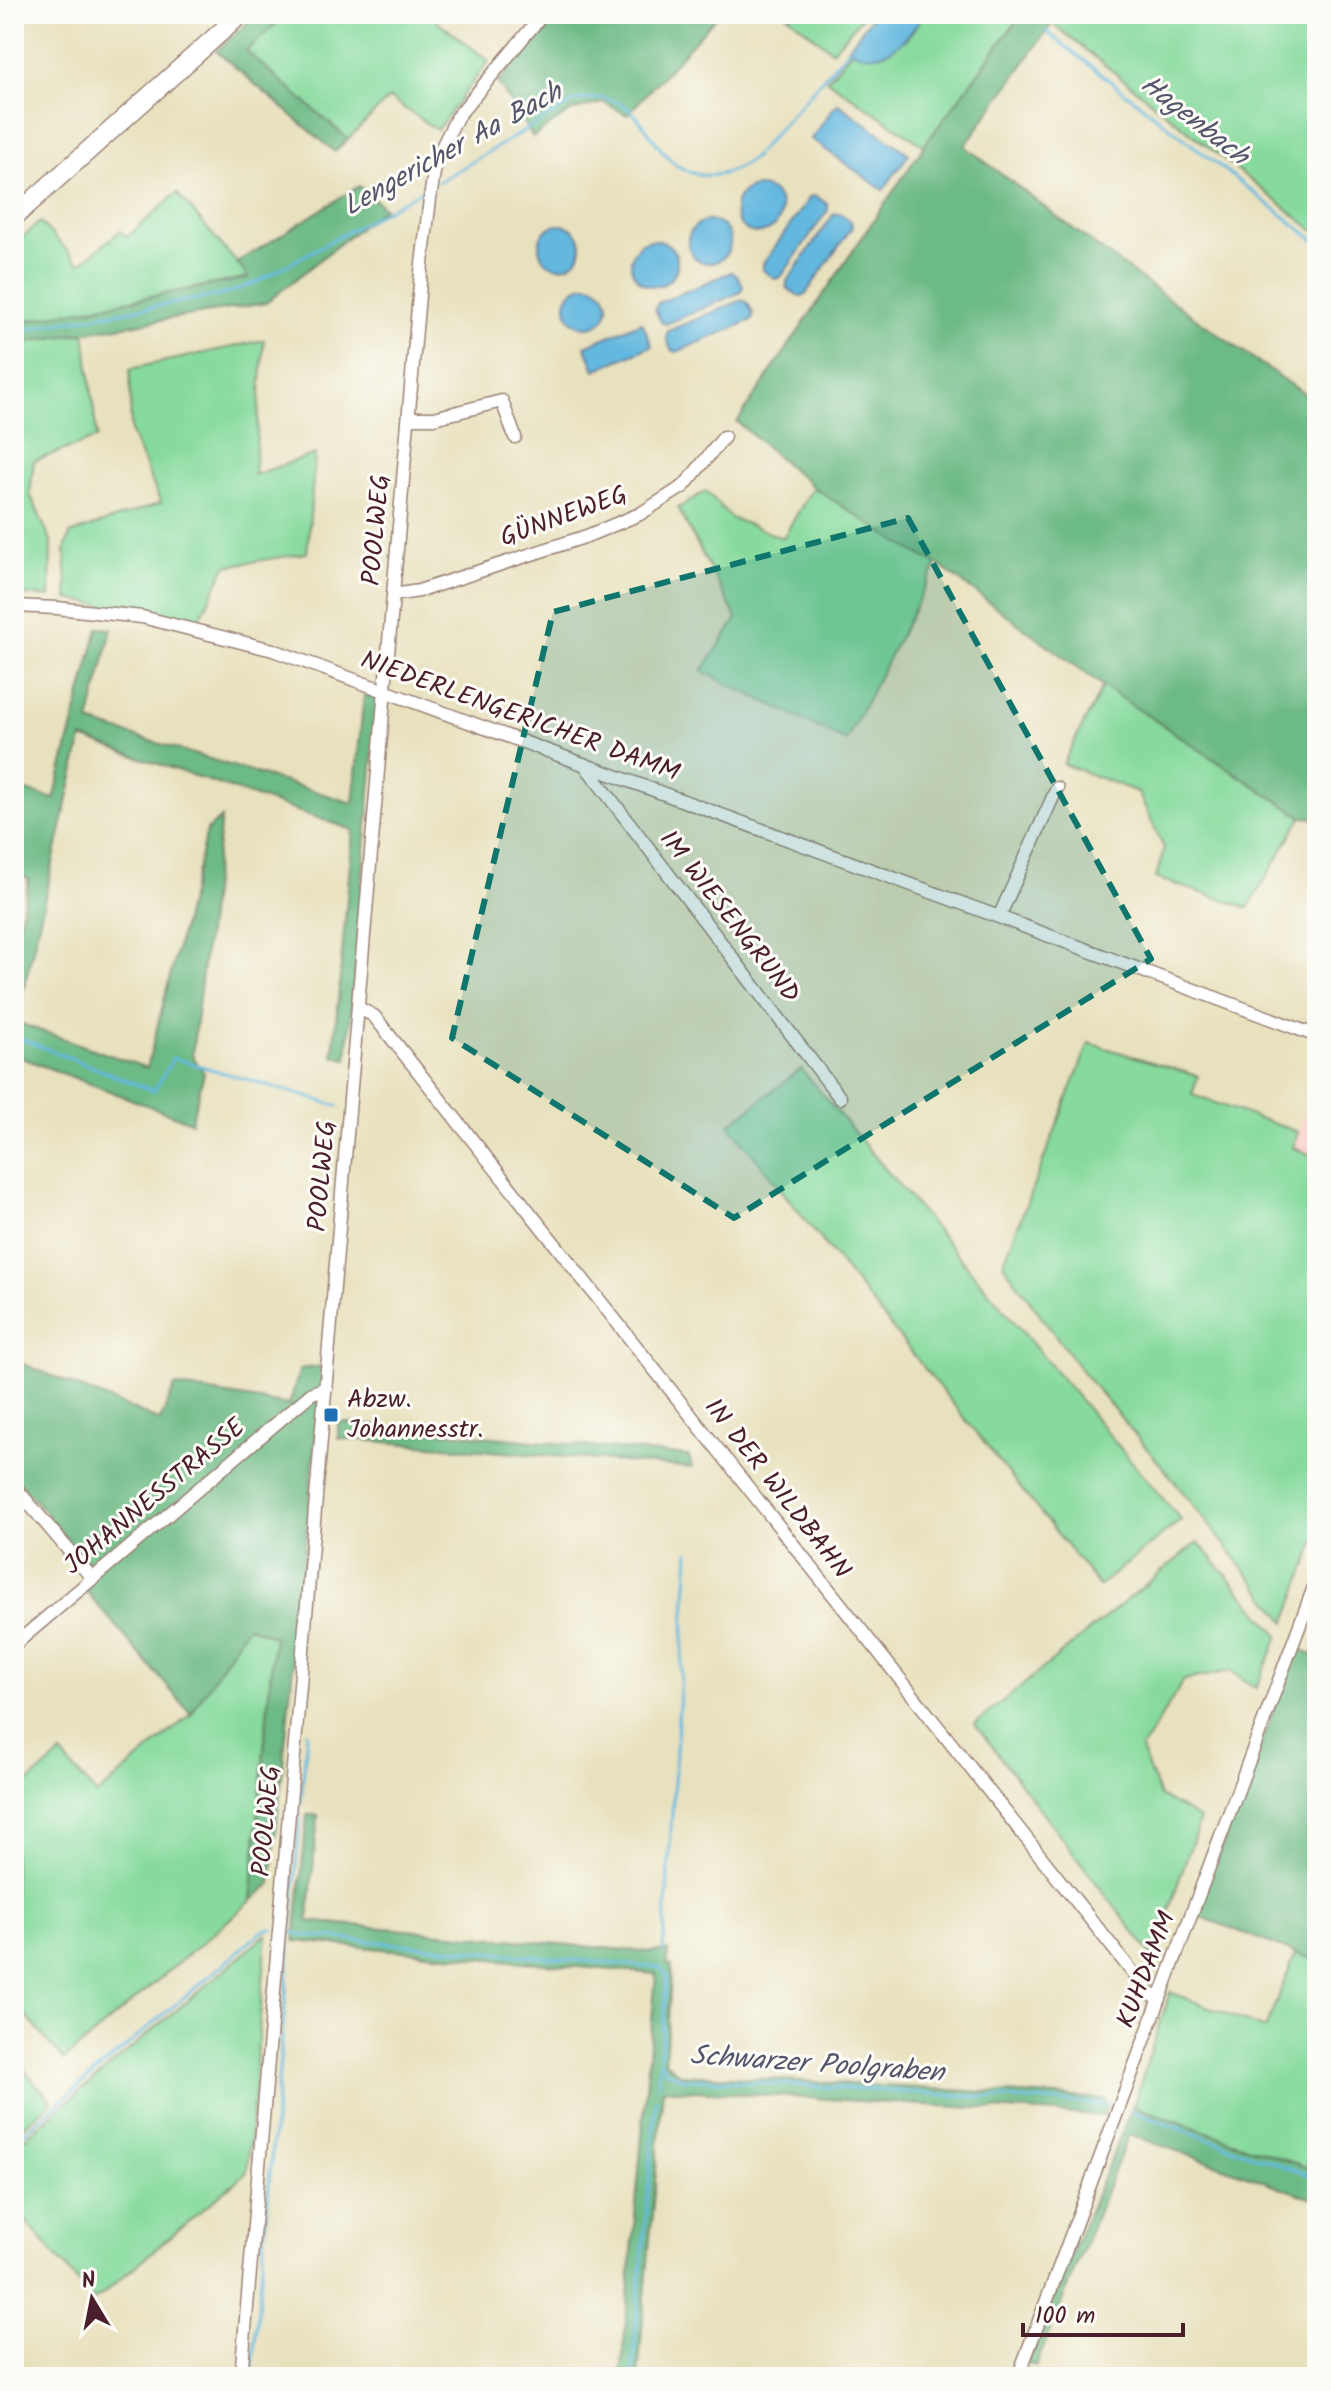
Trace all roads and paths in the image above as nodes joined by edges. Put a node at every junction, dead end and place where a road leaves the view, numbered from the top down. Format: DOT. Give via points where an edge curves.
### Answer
graph roads {
  1 [pos="241,14"];
  2 [pos="543,14"];
  3 [pos="14,217"];
  4 [pos="409,418"];
  5 [pos="515,437"];
  6 [pos="724,437"];
  7 [pos="393,595"];
  8 [pos="14,606"];
  9 [pos="385,690"];
  10 [pos="584,764"];
  11 [pos="1057,788"];
  12 [pos="999,917"];
  13 [pos="359,1008"];
  14 [pos="1317,1036"];
  15 [pos="840,1098"];
  16 [pos="326,1388"];
  17 [pos="14,1486"];
  18 [pos="93,1579"];
  19 [pos="1317,1579"];
  20 [pos="14,1645"];
  21 [pos="1160,1999"];
  22 [pos="241,2377"];
  23 [pos="1018,2377"];
  1 -- 3 [label="main road"];
  2 -- 4 [label="street, POOLWEG" via="457,117 434,172"];
  4 -- 5 [label="street" via="434,418 502,401"];
  4 -- 7 [label="street, POOLWEG"];
  6 -- 7 [label="street, GÜNNEWEG" via="684,486 640,514 587,536"];
  7 -- 9 [label="street, POOLWEG"];
  8 -- 9 [label="street, NIEDERLENGERICHER DAMM" via="142,617 273,650"];
  9 -- 10 [label="street, NIEDERLENGERICHER DAMM"];
  9 -- 13 [label="street, POOLWEG"];
  10 -- 12 [label="street, NIEDERLENGERICHER DAMM"];
  10 -- 15 [label="street, IM WIESENGRUND"];
  11 -- 12 [label="street"];
  12 -- 14 [label="street, NIEDERLENGERICHER DAMM"];
  13 -- 16 [label="street, POOLWEG"];
  13 -- 21 [label="street, IN DER WILDBAHN" via="374,1016 1149,1993"];
  16 -- 18 [label="street, JOHANNESSTRASSE" via="312,1393"];
  16 -- 22 [label="street, POOLWEG"];
  17 -- 18 [label="street"];
  18 -- 20 [label="street, JOHANNESSTRASSE"];
  19 -- 21 [label="street, KUHDAMM"];
  21 -- 23 [label="street, KUHDAMM"];
}
